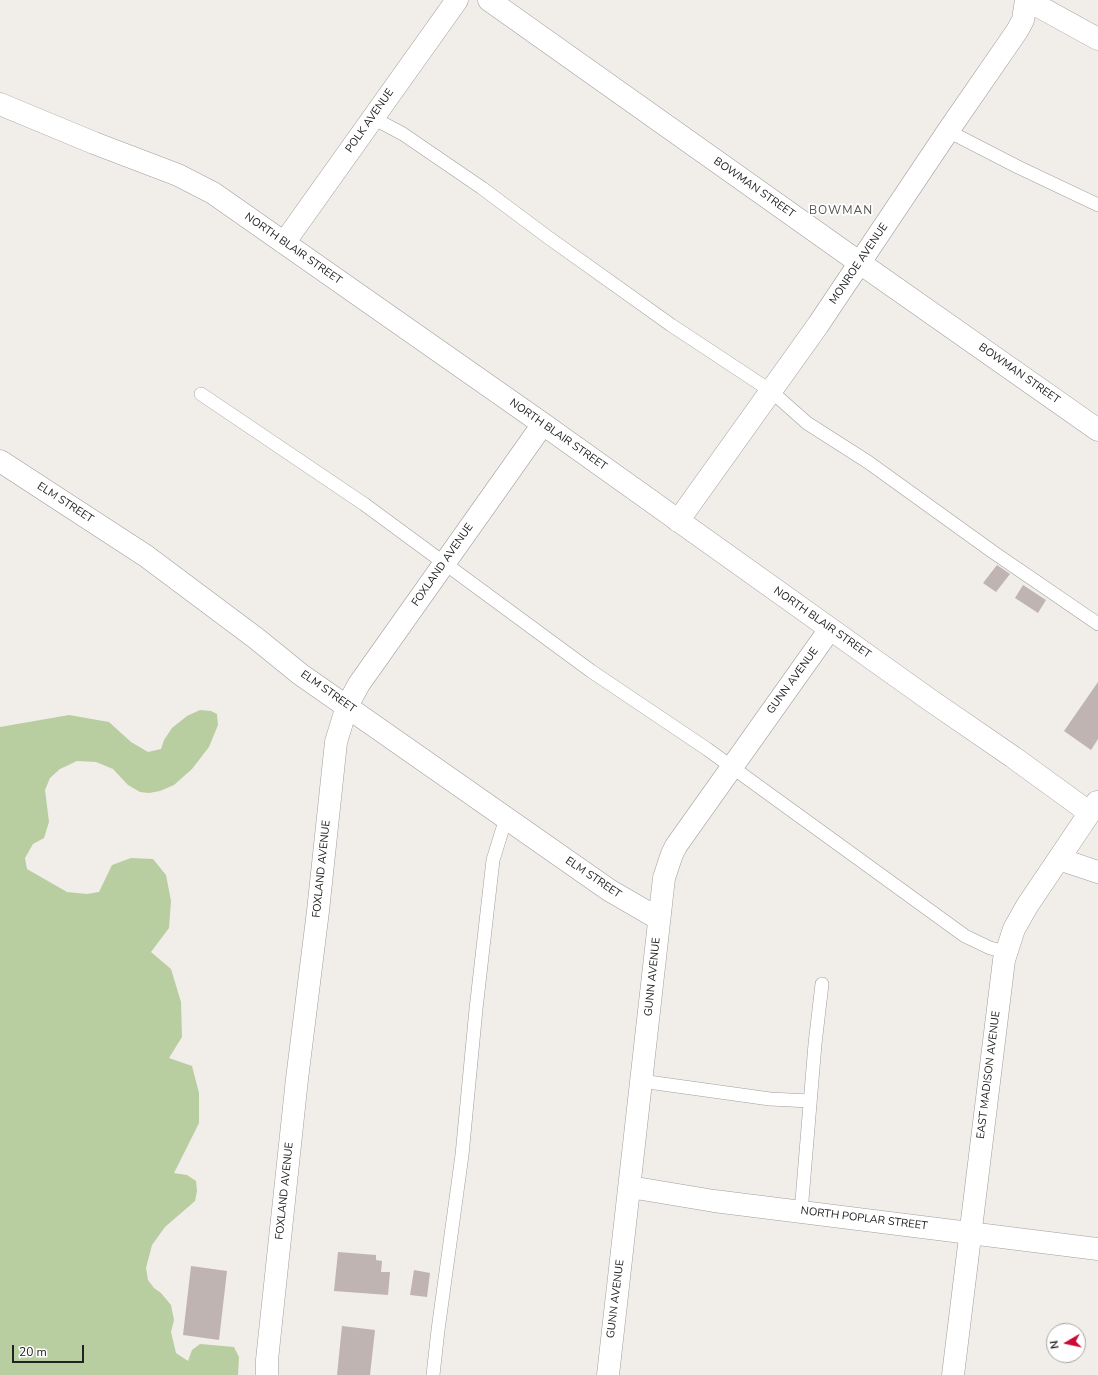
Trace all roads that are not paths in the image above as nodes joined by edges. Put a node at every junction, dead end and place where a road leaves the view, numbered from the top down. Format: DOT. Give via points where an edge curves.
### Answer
graph roads {
  1 [pos="456,0"];
  2 [pos="489,0"];
  3 [pos="1026,0"];
  4 [pos="1098,39"];
  5 [pos="0,104"];
  6 [pos="373,118"];
  7 [pos="948,131"];
  8 [pos="1098,205"];
  9 [pos="284,243"];
  10 [pos="860,263"];
  11 [pos="771,390"];
  12 [pos="201,394"];
  13 [pos="543,424"];
  14 [pos="1098,430"];
  15 [pos="0,461"];
  16 [pos="678,521"];
  17 [pos="444,563"];
  18 [pos="1098,624"];
  19 [pos="830,629"];
  20 [pos="347,706"];
  21 [pos="732,767"];
  22 [pos="1094,807"];
  23 [pos="506,818"];
  24 [pos="1059,859"];
  25 [pos="1098,872"];
  26 [pos="659,919"];
  27 [pos="1006,952"];
  28 [pos="822,984"];
  29 [pos="641,1082"];
  30 [pos="810,1101"];
  31 [pos="630,1187"];
  32 [pos="801,1212"];
  33 [pos="970,1232"];
  34 [pos="1098,1249"];
  35 [pos="267,1375"];
  36 [pos="433,1375"];
  37 [pos="608,1375"];
  38 [pos="953,1375"];
  1 -- 6 [label="street, POLK AVENUE"];
  2 -- 10 [label="street, BOWMAN STREET"];
  3 -- 4 [label="street"];
  3 -- 7 [label="street, MONROE AVENUE" via="1023,20 1017,31"];
  5 -- 9 [label="street, NORTH BLAIR STREET" via="178,175 213,193"];
  6 -- 9 [label="street, POLK AVENUE"];
  6 -- 11 [label="lane" via="403,134 671,325"];
  7 -- 8 [label="lane"];
  7 -- 10 [label="street, MONROE AVENUE"];
  9 -- 13 [label="street, NORTH BLAIR STREET"];
  10 -- 11 [label="street, MONROE AVENUE"];
  10 -- 14 [label="street, BOWMAN STREET"];
  11 -- 16 [label="street, MONROE AVENUE"];
  11 -- 18 [label="lane" via="807,423 868,462"];
  12 -- 17 [label="lane" via="364,504"];
  13 -- 16 [label="street, NORTH BLAIR STREET"];
  13 -- 17 [label="street, FOXLAND AVENUE"];
  15 -- 20 [label="street, ELM STREET" via="146,556 258,639 300,674"];
  16 -- 19 [label="street, NORTH BLAIR STREET"];
  17 -- 20 [label="street, FOXLAND AVENUE"];
  17 -- 21 [label="lane" via="591,671"];
  19 -- 21 [label="street, GUNN AVENUE"];
  19 -- 22 [label="street, NORTH BLAIR STREET" via="1013,758"];
  20 -- 23 [label="street, ELM STREET"];
  20 -- 35 [label="street, FOXLAND AVENUE" via="336,742 296,1087"];
  21 -- 26 [label="street, GUNN AVENUE" via="672,854 664,878"];
  21 -- 27 [label="lane" via="966,936 990,948"];
  22 -- 24 [label="street, EAST MADISON AVENUE"];
  23 -- 26 [label="street, ELM STREET" via="609,890"];
  23 -- 36 [label="lane" via="493,860 462,1155"];
  24 -- 25 [label="street"];
  24 -- 27 [label="street, EAST MADISON AVENUE" via="1014,928"];
  26 -- 29 [label="street, GUNN AVENUE"];
  27 -- 33 [label="street, EAST MADISON AVENUE"];
  28 -- 30 [label="lane"];
  29 -- 30 [label="lane" via="770,1100"];
  29 -- 31 [label="street, GUNN AVENUE"];
  30 -- 32 [label="lane"];
  31 -- 32 [label="street, NORTH POPLAR STREET"];
  31 -- 37 [label="street, GUNN AVENUE"];
  32 -- 33 [label="street, NORTH POPLAR STREET"];
  33 -- 34 [label="street, NORTH POPLAR STREET"];
  33 -- 38 [label="street, EAST MADISON AVENUE"];
}
